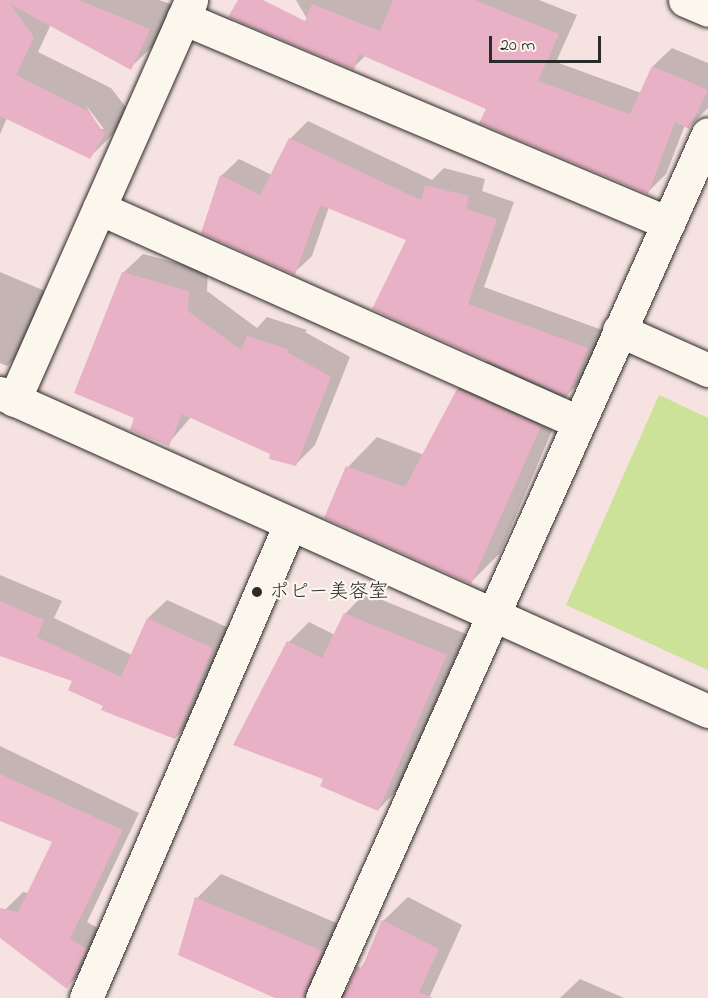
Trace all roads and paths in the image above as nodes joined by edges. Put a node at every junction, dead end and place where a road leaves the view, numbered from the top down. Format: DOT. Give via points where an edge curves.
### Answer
graph roads {
  1 [pos="685,0"];
  2 [pos="187,9"];
  3 [pos="708,10"];
  4 [pos="708,134"];
  5 [pos="99,208"];
  6 [pos="668,224"];
  7 [pos="619,330"];
  8 [pos="708,370"];
  9 [pos="7,397"];
  10 [pos="578,422"];
  11 [pos="290,524"];
  12 [pos="491,614"];
  13 [pos="708,711"];
  14 [pos="86,998"];
  15 [pos="322,998"];
  1 -- 3 [label="street"];
  2 -- 5 [label="street"];
  2 -- 6 [label="street"];
  4 -- 6 [label="street"];
  5 -- 9 [label="street"];
  5 -- 10 [label="street"];
  6 -- 7 [label="street"];
  7 -- 8 [label="street"];
  7 -- 10 [label="street"];
  9 -- 11 [label="street"];
  10 -- 12 [label="street"];
  11 -- 12 [label="street"];
  11 -- 14 [label="street"];
  12 -- 13 [label="street"];
  12 -- 15 [label="street"];
}
